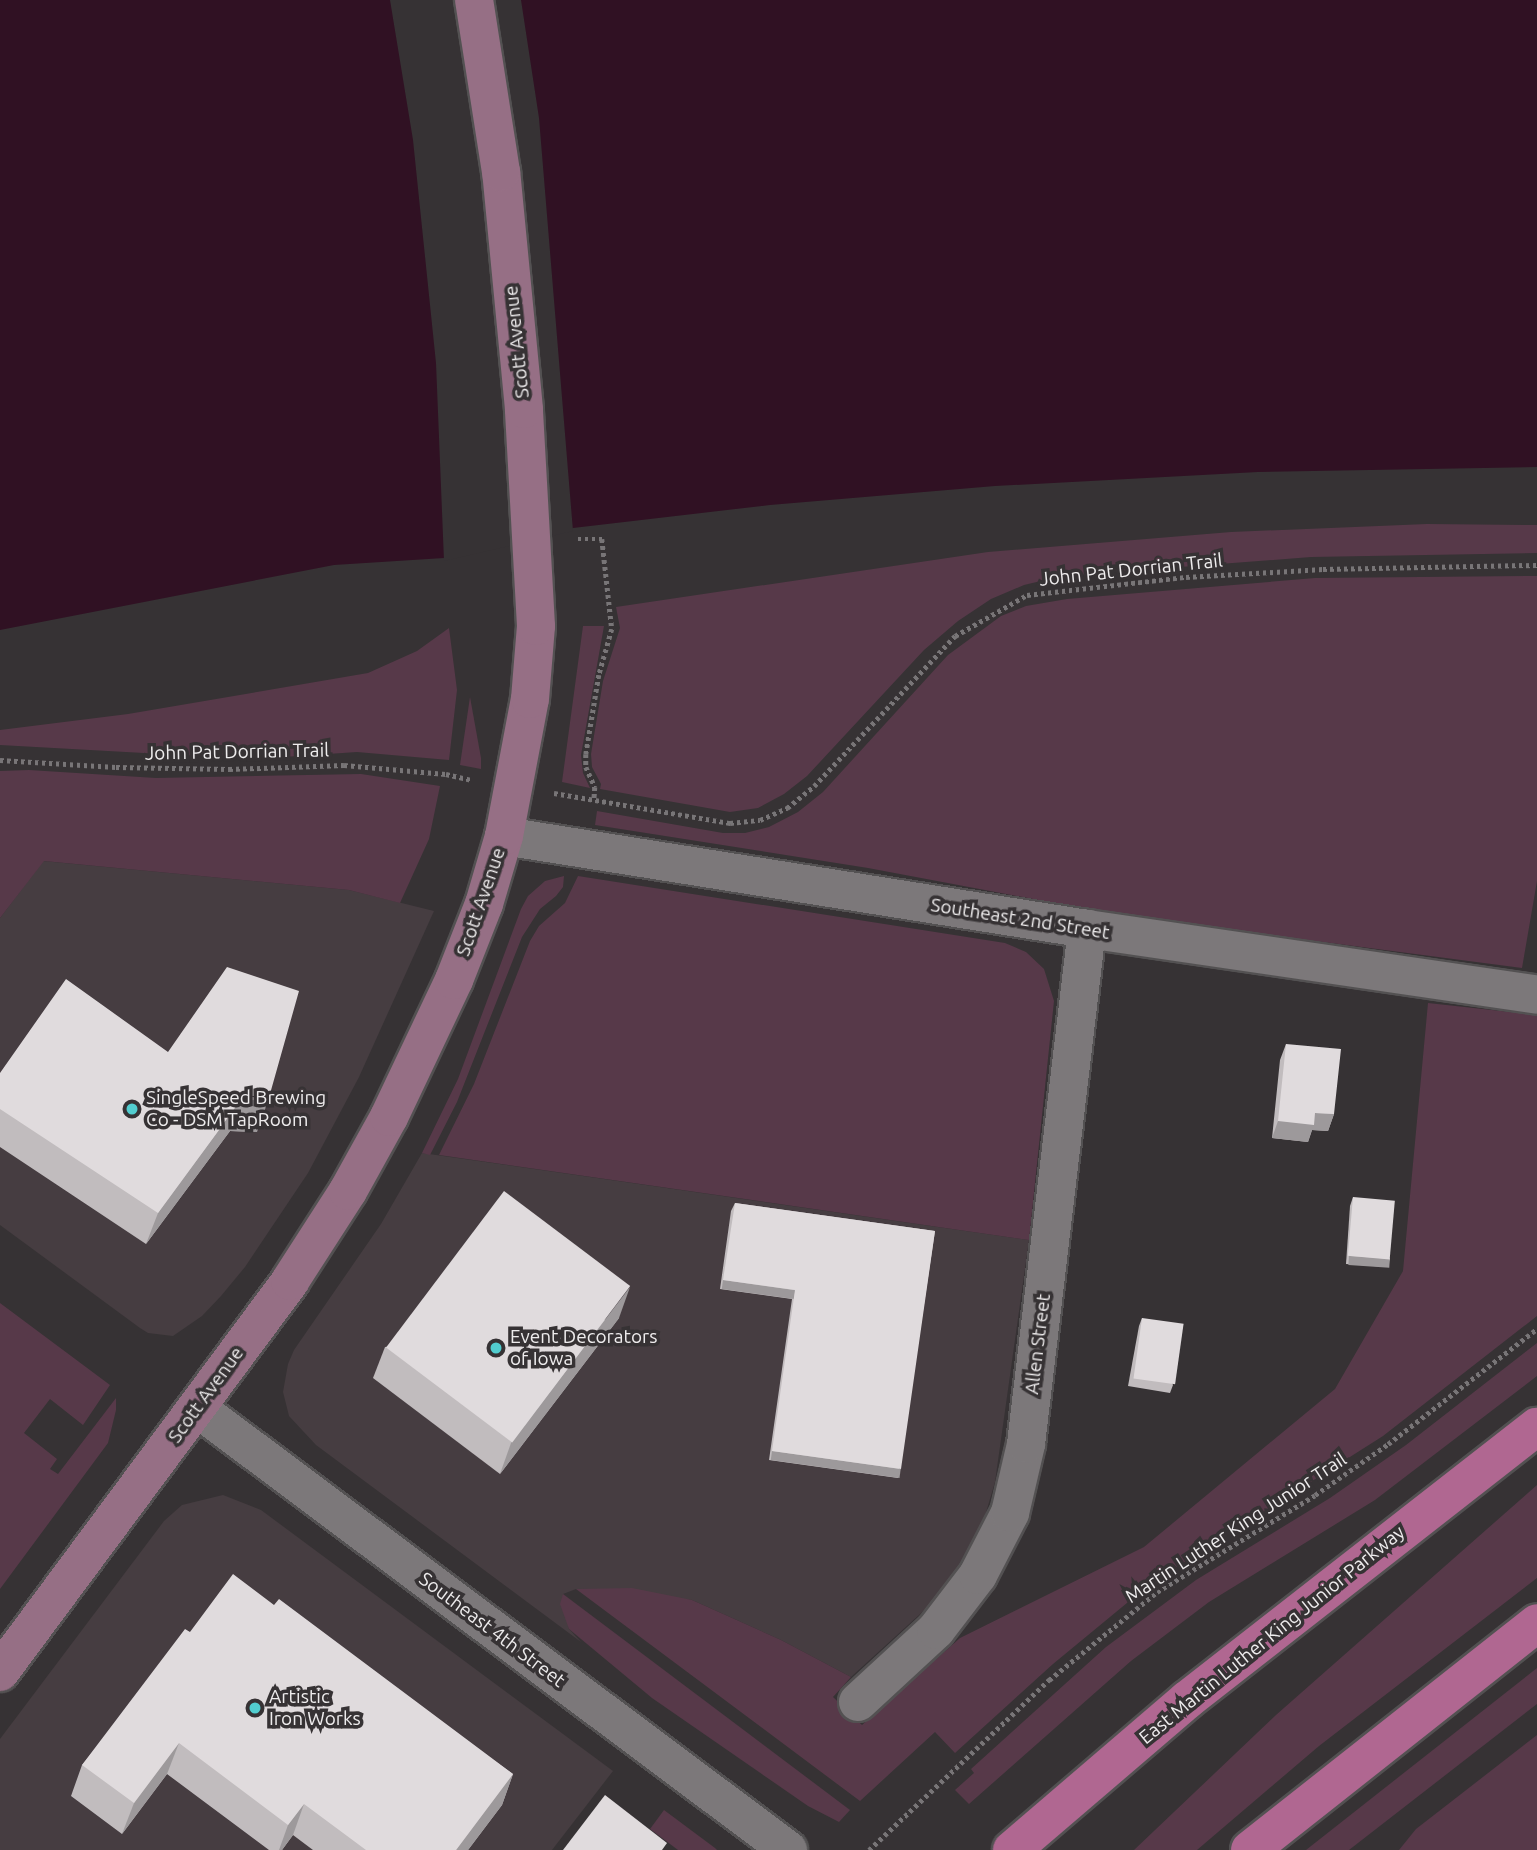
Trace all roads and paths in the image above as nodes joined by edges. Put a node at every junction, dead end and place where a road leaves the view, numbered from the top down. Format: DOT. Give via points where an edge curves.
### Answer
graph roads {
  1 [pos="474,0"];
  2 [pos="578,539"];
  3 [pos="1537,565"];
  4 [pos="0,760"];
  5 [pos="474,780"];
  6 [pos="565,794"];
  7 [pos="594,800"];
  8 [pos="504,836"];
  9 [pos="1087,929"];
  10 [pos="1537,995"];
  11 [pos="1537,1329"];
  12 [pos="197,1408"];
  13 [pos="1537,1427"];
  14 [pos="1537,1623"];
  15 [pos="0,1672"];
  16 [pos="858,1702"];
  17 [pos="788,1850"];
  18 [pos="869,1850"];
  19 [pos="1012,1850"];
  20 [pos="1250,1850"];
  1 -- 8 [label="main road, Scott Avenue" via="507,238 524,410 536,626 530,699"];
  2 -- 7 [label="path" via="602,540 612,629 586,754"];
  3 -- 7 [label="path, John Pat Dorrian Trail" via="1295,570 1027,595 955,636 823,777 787,808 760,820 730,823"];
  4 -- 5 [label="path, John Pat Dorrian Trail" via="229,769 344,765"];
  6 -- 7 [label="path, John Pat Dorrian Trail"];
  8 -- 9 [label="street, Southeast 2nd Street"];
  8 -- 12 [label="main road, Scott Avenue" via="454,980 389,1117 299,1267"];
  9 -- 10 [label="street, Southeast 2nd Street"];
  9 -- 16 [label="street, Allen Street" via="1026,1444 1010,1513 978,1575 936,1630"];
  11 -- 18 [label="path, Martin Luther King Junior Trail" via="1315,1495 1157,1592 1049,1680"];
  12 -- 15 [label="main road, Scott Avenue"];
  12 -- 17 [label="street, Southeast 4th Street"];
  13 -- 19 [label="main road, East Martin Luther King Junior Parkway" via="1187,1700"];
  14 -- 20 [label="main road"];
}
